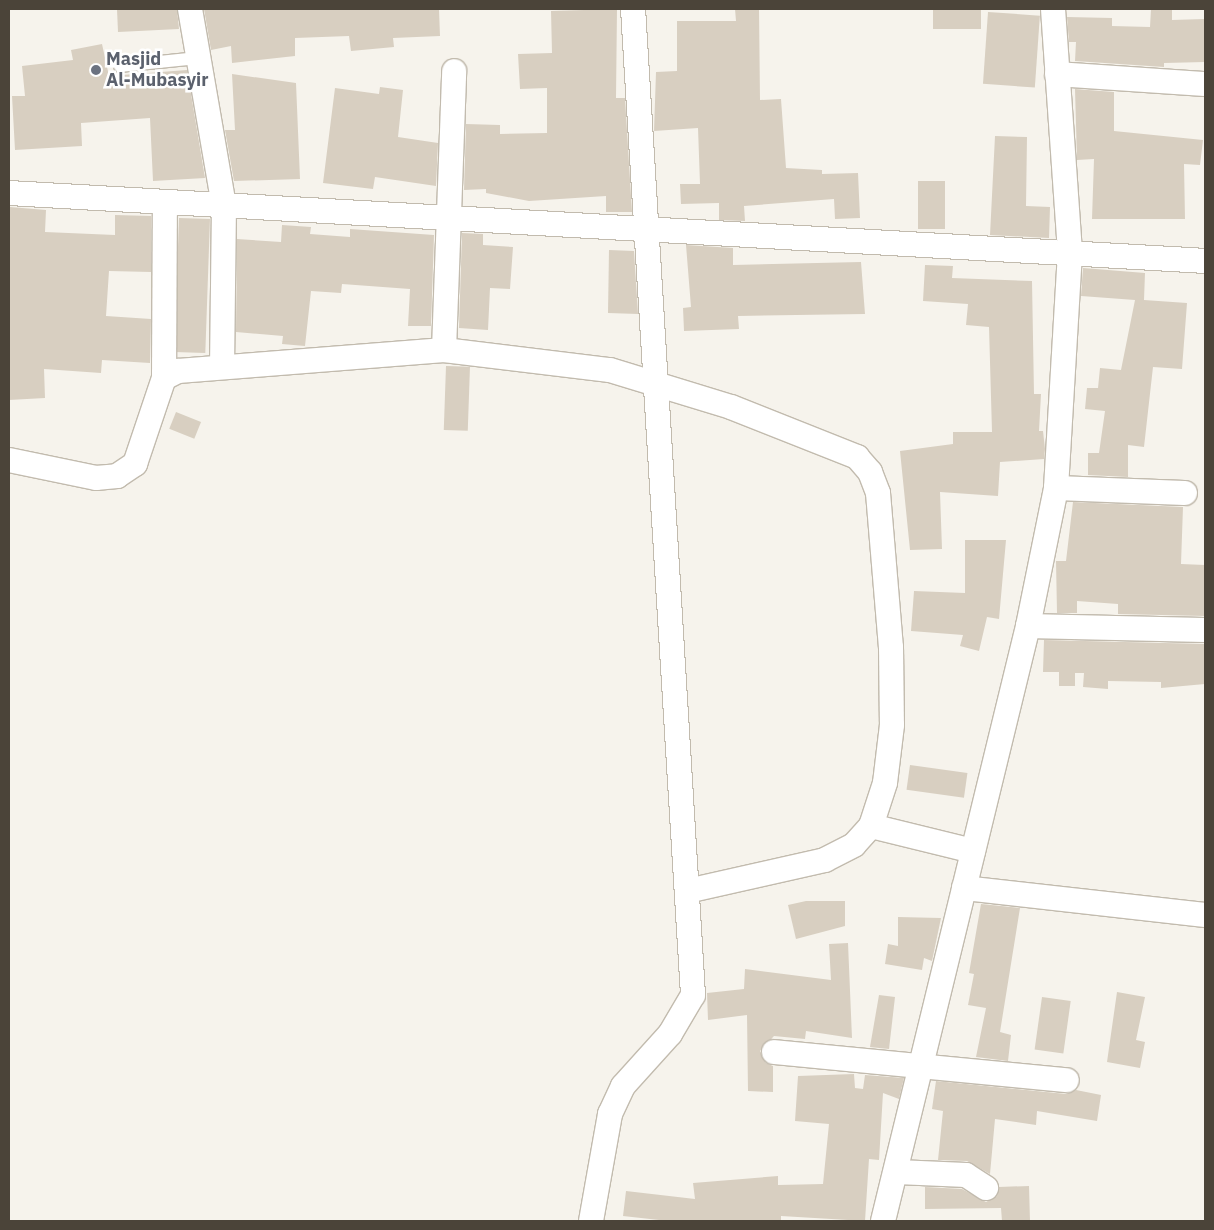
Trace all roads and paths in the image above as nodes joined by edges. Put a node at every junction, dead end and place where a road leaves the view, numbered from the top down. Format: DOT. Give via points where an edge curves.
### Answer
graph roads {
  1 [pos="190,9"];
  2 [pos="633,9"];
  3 [pos="1053,9"];
  4 [pos="197,58"];
  5 [pos="120,66"];
  6 [pos="454,71"];
  7 [pos="1057,74"];
  8 [pos="1205,84"];
  9 [pos="9,193"];
  10 [pos="165,202"];
  11 [pos="224,205"];
  12 [pos="449,218"];
  13 [pos="648,230"];
  14 [pos="1070,252"];
  15 [pos="1205,261"];
  16 [pos="444,350"];
  17 [pos="222,364"];
  18 [pos="164,378"];
  19 [pos="655,384"];
  20 [pos="9,460"];
  21 [pos="1056,488"];
  22 [pos="1185,493"];
  23 [pos="1028,626"];
  24 [pos="1205,630"];
  25 [pos="871,826"];
  26 [pos="973,851"];
  27 [pos="964,888"];
  28 [pos="687,891"];
  29 [pos="1205,915"];
  30 [pos="774,1052"];
  31 [pos="923,1065"];
  32 [pos="1067,1080"];
  33 [pos="897,1172"];
  34 [pos="986,1188"];
  35 [pos="591,1221"];
  36 [pos="883,1221"];
  1 -- 4 [label="street"];
  2 -- 13 [label="street"];
  3 -- 7 [label="street"];
  4 -- 5 [label="lane"];
  4 -- 11 [label="street"];
  6 -- 12 [label="street"];
  7 -- 8 [label="street"];
  7 -- 14 [label="street"];
  9 -- 10 [label="street"];
  10 -- 11 [label="street"];
  10 -- 18 [label="street"];
  11 -- 12 [label="street"];
  11 -- 17 [label="street"];
  12 -- 13 [label="street"];
  12 -- 16 [label="street"];
  13 -- 14 [label="street"];
  13 -- 19 [label="street"];
  14 -- 15 [label="street"];
  14 -- 21 [label="street"];
  16 -- 17 [label="street"];
  16 -- 19 [label="street" via="610,370"];
  17 -- 18 [label="street" via="178,371"];
  18 -- 20 [label="street" via="135,464 117,476 96,478"];
  19 -- 25 [label="street" via="839,447 857,457 870,472 883,524 892,725 885,782"];
  19 -- 28 [label="street"];
  21 -- 22 [label="street"];
  21 -- 23 [label="street"];
  23 -- 24 [label="street"];
  23 -- 26 [label="street"];
  25 -- 26 [label="street"];
  25 -- 28 [label="street" via="854,845 825,860"];
  26 -- 27 [label="street"];
  27 -- 29 [label="street"];
  27 -- 31 [label="street"];
  28 -- 35 [label="street" via="693,995 688,1011 623,1086 610,1114"];
  30 -- 31 [label="street"];
  31 -- 32 [label="street"];
  31 -- 33 [label="street"];
  33 -- 34 [label="street" via="966,1176"];
  33 -- 36 [label="street"];
}
